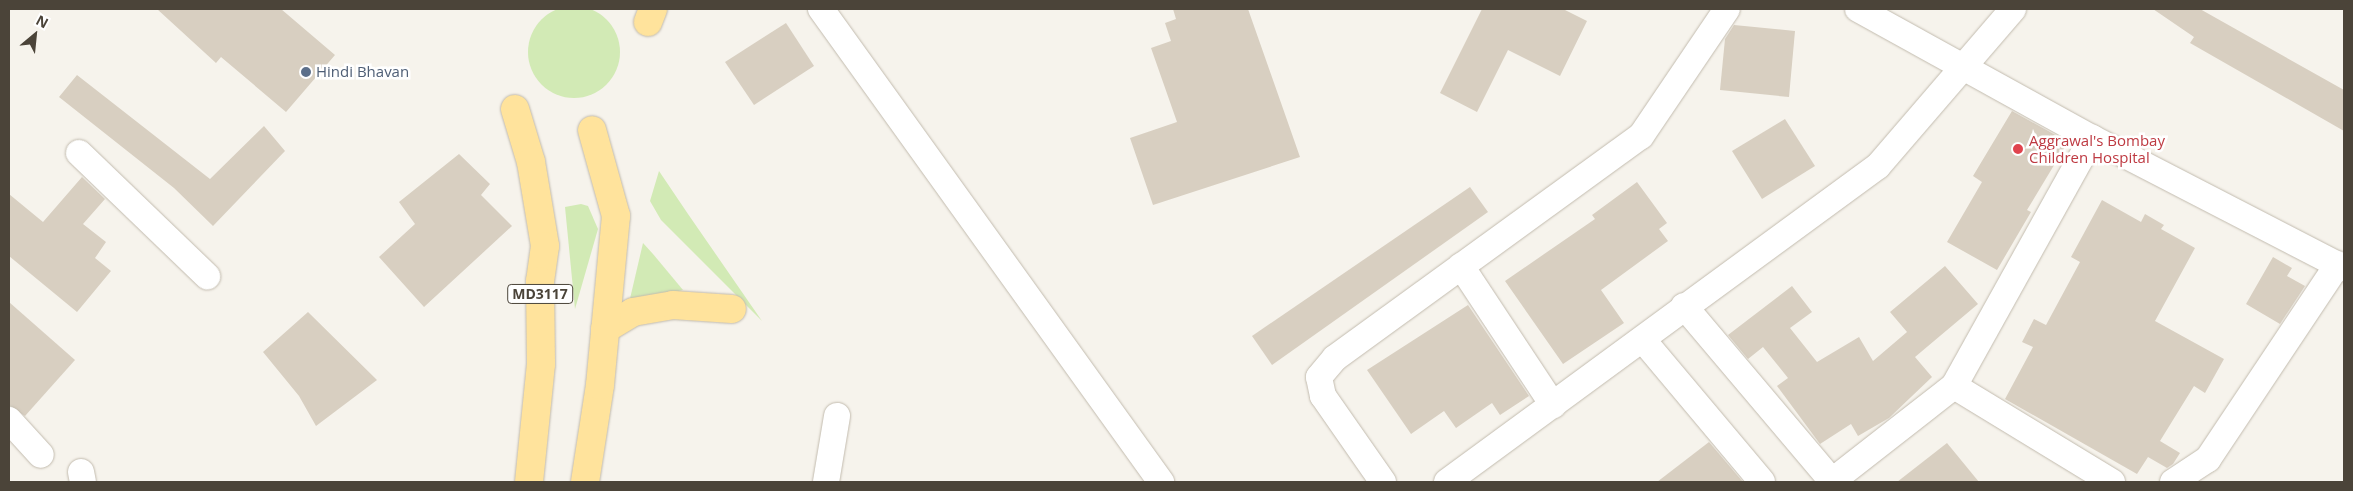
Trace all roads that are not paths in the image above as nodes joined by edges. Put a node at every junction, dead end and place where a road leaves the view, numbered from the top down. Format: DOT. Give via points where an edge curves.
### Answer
graph roads {
  1 [pos="821,9"];
  2 [pos="1727,9"];
  3 [pos="1858,9"];
  4 [pos="2014,9"];
  5 [pos="1964,68"];
  6 [pos="515,109"];
  7 [pos="592,130"];
  8 [pos="2092,138"];
  9 [pos="79,152"];
  10 [pos="1460,266"];
  11 [pos="2341,266"];
  12 [pos="208,276"];
  13 [pos="1684,306"];
  14 [pos="732,309"];
  15 [pos="605,328"];
  16 [pos="1643,340"];
  17 [pos="1954,386"];
  18 [pos="1553,405"];
  19 [pos="837,416"];
  20 [pos="9,420"];
  21 [pos="41,455"];
  22 [pos="529,482"];
  23 [pos="584,482"];
  24 [pos="826,482"];
  25 [pos="1161,482"];
  26 [pos="1382,482"];
  27 [pos="1447,482"];
  28 [pos="1762,482"];
  29 [pos="1831,482"];
  30 [pos="2112,482"];
  31 [pos="2173,482"];
  1 -- 25 [label="street"];
  2 -- 10 [label="street" via="1640,136"];
  3 -- 5 [label="street"];
  4 -- 5 [label="street"];
  5 -- 8 [label="street"];
  5 -- 13 [label="street" via="1878,166"];
  6 -- 22 [label="main road, MD3117" via="531,162 545,246 540,281 541,364"];
  7 -- 15 [label="main road" via="616,216"];
  8 -- 11 [label="street"];
  8 -- 17 [label="street"];
  9 -- 12 [label="street"];
  10 -- 18 [label="street"];
  10 -- 26 [label="street" via="1335,358 1318,376 1323,396"];
  11 -- 31 [label="street" via="2208,459"];
  13 -- 16 [label="street"];
  13 -- 29 [label="street"];
  14 -- 15 [label="main road" via="673,305 634,312"];
  15 -- 23 [label="main road"];
  16 -- 18 [label="street"];
  16 -- 28 [label="street"];
  17 -- 29 [label="street"];
  17 -- 30 [label="street"];
  18 -- 27 [label="street"];
  19 -- 24 [label="street"];
  20 -- 21 [label="street"];
}
